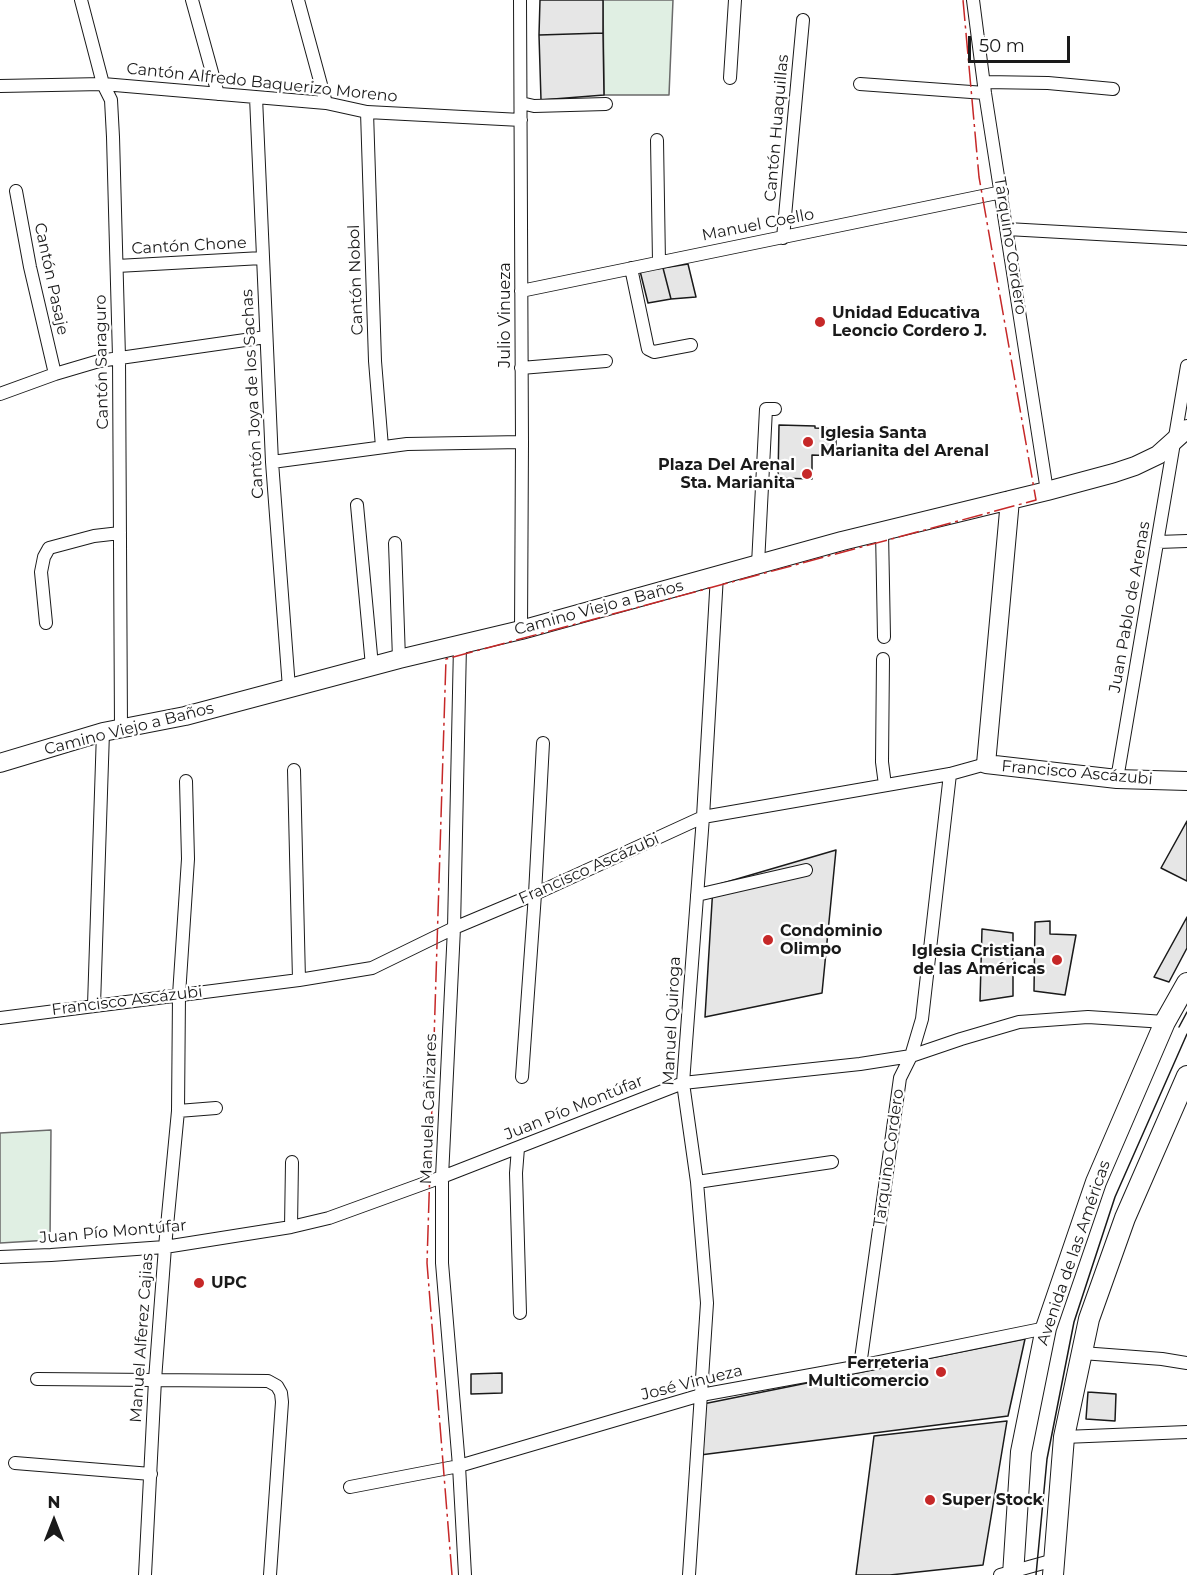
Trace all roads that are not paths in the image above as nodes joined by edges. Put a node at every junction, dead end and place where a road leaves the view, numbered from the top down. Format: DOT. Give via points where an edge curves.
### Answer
graph roads {
  1 [pos="81,0"];
  2 [pos="192,0"];
  3 [pos="298,0"];
  4 [pos="520,0"];
  5 [pos="735,0"];
  6 [pos="973,0"];
  7 [pos="803,20"];
  8 [pos="730,78"];
  9 [pos="104,84"];
  10 [pos="860,84"];
  11 [pos="0,86"];
  12 [pos="985,87"];
  13 [pos="1113,89"];
  14 [pos="218,94"];
  15 [pos="256,97"];
  16 [pos="521,103"];
  17 [pos="326,104"];
  18 [pos="606,104"];
  19 [pos="367,112"];
  20 [pos="521,120"];
  21 [pos="657,140"];
  22 [pos="16,191"];
  23 [pos="1002,192"];
  24 [pos="1007,229"];
  25 [pos="783,238"];
  26 [pos="1187,239"];
  27 [pos="262,258"];
  28 [pos="659,262"];
  29 [pos="117,266"];
  30 [pos="631,268"];
  31 [pos="521,291"];
  32 [pos="266,337"];
  33 [pos="691,345"];
  34 [pos="119,357"];
  35 [pos="606,361"];
  36 [pos="1187,366"];
  37 [pos="521,368"];
  38 [pos="55,374"];
  39 [pos="0,394"];
  40 [pos="775,409"];
  41 [pos="1181,435"];
  42 [pos="522,442"];
  43 [pos="382,447"];
  44 [pos="272,462"];
  45 [pos="1047,491"];
  46 [pos="1010,500"];
  47 [pos="357,505"];
  48 [pos="882,531"];
  49 [pos="120,533"];
  50 [pos="1187,541"];
  51 [pos="1158,542"];
  52 [pos="395,543"];
  53 [pos="758,564"];
  54 [pos="717,575"];
  55 [pos="46,623"];
  56 [pos="521,630"];
  57 [pos="884,638"];
  58 [pos="460,645"];
  59 [pos="883,658"];
  60 [pos="399,659"];
  61 [pos="372,666"];
  62 [pos="289,688"];
  63 [pos="112,730"];
  64 [pos="543,743"];
  65 [pos="0,763"];
  66 [pos="986,764"];
  67 [pos="294,770"];
  68 [pos="950,774"];
  69 [pos="1117,779"];
  70 [pos="186,781"];
  71 [pos="1187,781"];
  72 [pos="885,785"];
  73 [pos="703,817"];
  74 [pos="806,870"];
  75 [pos="536,894"];
  76 [pos="697,895"];
  77 [pos="454,928"];
  78 [pos="299,980"];
  79 [pos="1187,983"];
  80 [pos="179,995"];
  81 [pos="94,1005"];
  82 [pos="0,1018"];
  83 [pos="1166,1022"];
  84 [pos="911,1056"];
  85 [pos="1187,1076"];
  86 [pos="522,1077"];
  87 [pos="683,1083"];
  88 [pos="216,1108"];
  89 [pos="178,1111"];
  90 [pos="518,1148"];
  91 [pos="292,1162"];
  92 [pos="832,1162"];
  93 [pos="442,1177"];
  94 [pos="697,1182"];
  95 [pos="291,1227"];
  96 [pos="165,1246"];
  97 [pos="0,1257"];
  98 [pos="520,1313"];
  99 [pos="1046,1328"];
  100 [pos="1082,1353"];
  101 [pos="1187,1363"];
  102 [pos="860,1366"];
  103 [pos="37,1379"];
  104 [pos="154,1380"];
  105 [pos="700,1395"];
  106 [pos="1187,1432"];
  107 [pos="1064,1437"];
  108 [pos="15,1463"];
  109 [pos="459,1466"];
  110 [pos="151,1474"];
  111 [pos="350,1487"];
  112 [pos="1053,1568"];
  113 [pos="1009,1574"];
  114 [pos="145,1575"];
  115 [pos="270,1575"];
  116 [pos="465,1575"];
  117 [pos="689,1575"];
  1 -- 9 [label="street, Cantón Saraguro"];
  2 -- 14 [label="street"];
  3 -- 17 [label="street"];
  4 -- 16 [label="street, Julio Vinueza"];
  5 -- 8 [label="street"];
  6 -- 12 [label="street, Tarquino Cordero"];
  7 -- 25 [label="street, Cantón Huaquillas"];
  9 -- 11 [label="street, Cantón Alfredo Baquerizo Moreno"];
  9 -- 14 [label="street, Cantón Alfredo Baquerizo Moreno"];
  9 -- 29 [label="street, Cantón Saraguro" via="111,100"];
  10 -- 12 [label="street"];
  12 -- 13 [label="street" via="1048,84"];
  12 -- 23 [label="street, Tarquino Cordero"];
  14 -- 15 [label="street, Cantón Alfredo Baquerizo Moreno"];
  15 -- 17 [label="street, Cantón Alfredo Baquerizo Moreno"];
  15 -- 27 [label="street, Cantón Joya de los Sachas"];
  16 -- 18 [label="street"];
  16 -- 20 [label="street, Julio Vinueza"];
  17 -- 19 [label="street, Cantón Alfredo Baquerizo Moreno"];
  19 -- 20 [label="street, Cantón Alfredo Baquerizo Moreno"];
  19 -- 43 [label="street, Cantón Nobol" via="375,362"];
  20 -- 31 [label="street, Julio Vinueza"];
  21 -- 28 [label="street"];
  22 -- 38 [label="street, Cantón Pasaje"];
  23 -- 24 [label="street, Tarquino Cordero"];
  23 -- 25 [label="street, Manuel Coello"];
  24 -- 26 [label="street"];
  24 -- 45 [label="street, Tarquino Cordero"];
  25 -- 28 [label="street, Manuel Coello"];
  27 -- 29 [label="street, Cantón Chone"];
  27 -- 32 [label="street, Cantón Joya de los Sachas"];
  28 -- 30 [label="street, Manuel Coello"];
  29 -- 34 [label="street, Cantón Saraguro"];
  30 -- 31 [label="street, Manuel Coello"];
  30 -- 33 [label="street" via="648,350"];
  31 -- 37 [label="street, Julio Vinueza"];
  32 -- 34 [label="street"];
  32 -- 44 [label="street, Cantón Joya de los Sachas"];
  34 -- 38 [label="street"];
  34 -- 49 [label="street, Cantón Saraguro"];
  35 -- 37 [label="street"];
  36 -- 41 [label="street, Juan Pablo de Arenas"];
  37 -- 42 [label="street, Julio Vinueza"];
  38 -- 39 [label="street"];
  40 -- 53 [label="street" via="766,409"];
  41 -- 45 [label="street, Camino Viejo a Baños" via="1158,455 1135,466"];
  41 -- 51 [label="street, Juan Pablo de Arenas"];
  42 -- 43 [label="street"];
  42 -- 56 [label="street, Julio Vinueza"];
  43 -- 44 [label="street"];
  44 -- 62 [label="street, Cantón Joya de los Sachas"];
  45 -- 46 [label="street, Camino Viejo a Baños"];
  46 -- 48 [label="street, Camino Viejo a Baños"];
  46 -- 66 [label="street"];
  47 -- 61 [label="street"];
  48 -- 53 [label="street, Camino Viejo a Baños"];
  48 -- 57 [label="street"];
  49 -- 55 [label="street" via="49,548 41,572"];
  49 -- 63 [label="street, Cantón Saraguro"];
  50 -- 51 [label="street"];
  51 -- 69 [label="street, Juan Pablo de Arenas"];
  52 -- 60 [label="street"];
  53 -- 54 [label="street, Camino Viejo a Baños"];
  54 -- 56 [label="street, Camino Viejo a Baños"];
  54 -- 73 [label="street, Manuel Quiroga"];
  56 -- 58 [label="street, Camino Viejo a Baños"];
  58 -- 60 [label="street, Camino Viejo a Baños"];
  58 -- 77 [label="street, Manuela Cañizares"];
  59 -- 72 [label="street"];
  60 -- 61 [label="street, Camino Viejo a Baños"];
  61 -- 62 [label="street, Camino Viejo a Baños"];
  62 -- 63 [label="street, Camino Viejo a Baños" via="185,716"];
  63 -- 65 [label="street, Camino Viejo a Baños"];
  63 -- 81 [label="street, Cantón Saraguro"];
  64 -- 75 [label="street"];
  66 -- 68 [label="street, Francisco Ascázubi"];
  66 -- 69 [label="street, Francisco Ascázubi"];
  67 -- 78 [label="street"];
  68 -- 72 [label="street, Francisco Ascázubi"];
  68 -- 84 [label="street, Tarquino Cordero" via="922,1019"];
  69 -- 71 [label="street, Francisco Ascázubi"];
  70 -- 80 [label="street, Manuel Alferez Cajias" via="188,859"];
  72 -- 73 [label="street, Francisco Ascázubi"];
  73 -- 75 [label="street, Francisco Ascázubi"];
  73 -- 76 [label="street, Manuel Quiroga"];
  74 -- 76 [label="street"];
  75 -- 77 [label="street, Francisco Ascázubi"];
  75 -- 86 [label="street"];
  76 -- 87 [label="street, Manuel Quiroga"];
  77 -- 78 [label="street, Francisco Ascázubi" via="372,968"];
  77 -- 93 [label="street, Manuela Cañizares"];
  78 -- 80 [label="street, Francisco Ascázubi"];
  79 -- 83 [label="main road, Avenida de las Américas"];
  80 -- 81 [label="street, Francisco Ascázubi"];
  80 -- 89 [label="street, Manuel Alferez Cajias"];
  81 -- 82 [label="street, Francisco Ascázubi"];
  83 -- 84 [label="street, Juan Pío Montúfar" via="1088,1017 1019,1022"];
  83 -- 99 [label="main road, Avenida de las Américas" via="1096,1182"];
  84 -- 87 [label="street, Juan Pío Montúfar"];
  84 -- 102 [label="street, Tarquino Cordero" via="900,1078"];
  85 -- 100 [label="main road" via="1125,1218 1089,1319"];
  87 -- 90 [label="street, Juan Pío Montúfar"];
  87 -- 94 [label="street, Manuel Quiroga"];
  88 -- 89 [label="street"];
  89 -- 96 [label="street, Manuel Alferez Cajias"];
  90 -- 93 [label="street, Juan Pío Montúfar"];
  90 -- 98 [label="street"];
  91 -- 95 [label="street"];
  92 -- 94 [label="street"];
  93 -- 95 [label="street, Juan Pío Montúfar" via="329,1218"];
  93 -- 109 [label="street, Manuela Cañizares" via="442,1263"];
  94 -- 105 [label="street, Manuel Quiroga" via="707,1303"];
  95 -- 96 [label="street, Juan Pío Montúfar"];
  96 -- 97 [label="street, Juan Pío Montúfar"];
  96 -- 104 [label="street, Manuel Alferez Cajias"];
  99 -- 102 [label="street, José Vinueza"];
  99 -- 113 [label="main road, Avenida de las Américas" via="1021,1452"];
  100 -- 101 [label="street"];
  100 -- 107 [label="main road"];
  102 -- 105 [label="street, José Vinueza"];
  103 -- 104 [label="street"];
  104 -- 110 [label="street, Manuel Alferez Cajias"];
  104 -- 115 [label="street" via="268,1381 277,1386 282,1402"];
  105 -- 109 [label="street, José Vinueza"];
  105 -- 117 [label="street, Manuel Quiroga"];
  106 -- 107 [label="street"];
  107 -- 112 [label="main road"];
  108 -- 110 [label="street"];
  109 -- 111 [label="street, José Vinueza"];
  109 -- 116 [label="street, Manuela Cañizares"];
  110 -- 114 [label="street, Manuel Alferez Cajias"];
  112 -- 113 [label="street"];
}
